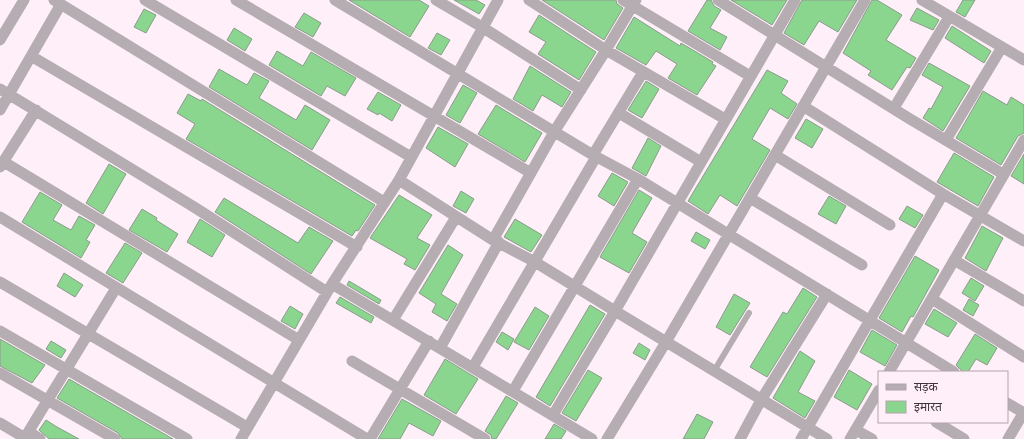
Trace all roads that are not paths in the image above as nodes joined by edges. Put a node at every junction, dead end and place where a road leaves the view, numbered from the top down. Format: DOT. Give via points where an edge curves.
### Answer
graph roads {
  1 [pos="24,0"];
  2 [pos="145,0"];
  3 [pos="236,0"];
  4 [pos="335,0"];
  5 [pos="436,0"];
  6 [pos="498,0"];
  7 [pos="529,0"];
  8 [pos="623,0"];
  9 [pos="718,0"];
  10 [pos="795,0"];
  11 [pos="865,0"];
  12 [pos="922,0"];
  13 [pos="57,2"];
  14 [pos="634,3"];
  15 [pos="949,17"];
  16 [pos="482,27"];
  17 [pos="776,35"];
  18 [pos="0,40"];
  19 [pos="1002,47"];
  20 [pos="606,50"];
  21 [pos="31,56"];
  22 [pos="1024,60"];
  23 [pos="826,66"];
  24 [pos="643,72"];
  25 [pos="459,73"];
  26 [pos="750,76"];
  27 [pos="581,90"];
  28 [pos="5,92"];
  29 [pos="803,106"];
  30 [pos="894,108"];
  31 [pos="0,110"];
  32 [pos="36,110"];
  33 [pos="619,112"];
  34 [pos="435,117"];
  35 [pos="725,120"];
  36 [pos="554,132"];
  37 [pos="946,140"];
  38 [pos="1024,140"];
  39 [pos="775,155"];
  40 [pos="595,156"];
  41 [pos="411,157"];
  42 [pos="701,162"];
  43 [pos="2,165"];
  44 [pos="531,173"];
  45 [pos="1003,174"];
  46 [pos="638,179"];
  47 [pos="399,180"];
  48 [pos="943,194"];
  49 [pos="750,198"];
  50 [pos="384,202"];
  51 [pos="677,203"];
  52 [pos="979,215"];
  53 [pos="0,217"];
  54 [pos="456,217"];
  55 [pos="890,225"];
  56 [pos="728,235"];
  57 [pos="496,241"];
  58 [pos="1024,241"];
  59 [pos="357,247"];
  60 [pos="954,260"];
  61 [pos="535,262"];
  62 [pos="862,265"];
  63 [pos="0,282"];
  64 [pos="574,287"];
  65 [pos="116,288"];
  66 [pos="329,288"];
  67 [pos="827,294"];
  68 [pos="932,299"];
  69 [pos="1024,301"];
  70 [pos="615,311"];
  71 [pos="749,313"];
  72 [pos="394,320"];
  73 [pos="868,320"];
  74 [pos="0,330"];
  75 [pos="88,334"];
  76 [pos="299,340"];
  77 [pos="429,341"];
  78 [pos="666,342"];
  79 [pos="906,344"];
  80 [pos="440,348"];
  81 [pos="1024,357"];
  82 [pos="352,360"];
  83 [pos="473,367"];
  84 [pos="66,370"];
  85 [pos="714,371"];
  86 [pos="890,371"];
  87 [pos="952,371"];
  88 [pos="0,373"];
  89 [pos="274,383"];
  90 [pos="400,389"];
  91 [pos="513,391"];
  92 [pos="878,392"];
  93 [pos="761,400"];
  94 [pos="48,402"];
  95 [pos="1008,404"];
  96 [pos="1024,412"];
  97 [pos="553,415"];
  98 [pos="0,423"];
  99 [pos="938,423"];
  100 [pos="248,427"];
  101 [pos="807,428"];
  102 [pos="853,434"];
  103 [pos="26,436"];
  104 [pos="40,439"];
  105 [pos="115,439"];
  106 [pos="187,439"];
  107 [pos="240,439"];
  108 [pos="367,439"];
  109 [pos="370,439"];
  110 [pos="485,439"];
  111 [pos="592,439"];
  112 [pos="606,439"];
  113 [pos="740,439"];
  114 [pos="801,439"];
  115 [pos="827,439"];
  116 [pos="872,439"];
  117 [pos="964,439"];
  118 [pos="1008,439"];
  1 -- 18 [label="street"];
  2 -- 41 [label="street"];
  3 -- 34 [label="street"];
  4 -- 25 [label="street"];
  5 -- 16 [label="street"];
  6 -- 16 [label="street"];
  7 -- 20 [label="street"];
  8 -- 14 [label="street"];
  9 -- 17 [label="street"];
  10 -- 17 [label="street"];
  11 -- 23 [label="street"];
  12 -- 15 [label="street"];
  13 -- 21 [label="street"];
  13 -- 50 [label="street"];
  14 -- 20 [label="street"];
  14 -- 26 [label="street"];
  15 -- 19 [label="street"];
  15 -- 30 [label="street"];
  16 -- 25 [label="street"];
  16 -- 27 [label="street"];
  17 -- 23 [label="street"];
  17 -- 26 [label="street"];
  19 -- 22 [label="street"];
  19 -- 37 [label="street"];
  20 -- 24 [label="street"];
  20 -- 27 [label="street"];
  21 -- 28 [label="street"];
  21 -- 59 [label="street"];
  23 -- 29 [label="street"];
  23 -- 30 [label="street"];
  24 -- 33 [label="street"];
  24 -- 35 [label="street"];
  25 -- 34 [label="street"];
  25 -- 36 [label="street"];
  26 -- 35 [label="street"];
  27 -- 36 [label="street"];
  28 -- 31 [label="street"];
  28 -- 32 [label="street"];
  29 -- 39 [label="street"];
  29 -- 48 [label="street"];
  30 -- 37 [label="street"];
  32 -- 43 [label="street"];
  32 -- 66 [label="street"];
  33 -- 40 [label="street"];
  33 -- 42 [label="street"];
  34 -- 41 [label="street"];
  34 -- 44 [label="street"];
  35 -- 42 [label="street"];
  36 -- 40 [label="street"];
  36 -- 44 [label="street"];
  37 -- 45 [label="street"];
  38 -- 45 [label="street"];
  39 -- 49 [label="street"];
  39 -- 55 [label="street"];
  40 -- 46 [label="street"];
  40 -- 61 [label="street"];
  41 -- 47 [label="street"];
  42 -- 51 [label="street"];
  43 -- 76 [label="street"];
  44 -- 57 [label="street"];
  45 -- 52 [label="street"];
  46 -- 51 [label="street"];
  46 -- 64 [label="street"];
  47 -- 50 [label="street"];
  47 -- 54 [label="street"];
  48 -- 52 [label="street"];
  48 -- 73 [label="street"];
  49 -- 56 [label="street"];
  49 -- 62 [label="street"];
  50 -- 59 [label="street"];
  51 -- 56 [label="street"];
  51 -- 70 [label="street"];
  52 -- 58 [label="street"];
  52 -- 60 [label="street"];
  53 -- 65 [label="street"];
  54 -- 57 [label="street"];
  54 -- 72 [label="street"];
  56 -- 67 [label="street"];
  56 -- 78 [label="street"];
  57 -- 61 [label="street"];
  57 -- 80 [label="street"];
  59 -- 66 [label="street"];
  60 -- 68 [label="street"];
  60 -- 69 [label="street"];
  61 -- 64 [label="street"];
  61 -- 83 [label="street"];
  63 -- 75 [label="street"];
  64 -- 70 [label="street"];
  64 -- 91 [label="street"];
  65 -- 75 [label="street"];
  65 -- 89 [label="street"];
  66 -- 72 [label="street"];
  66 -- 76 [label="street"];
  67 -- 73 [label="street"];
  67 -- 93 [label="street"];
  68 -- 79 [label="street"];
  68 -- 81 [label="street"];
  70 -- 78 [label="street"];
  70 -- 97 [label="street"];
  71 -- 85 [label="lane"];
  72 -- 77 [label="street"];
  73 -- 79 [label="street"];
  73 -- 101 [label="street"];
  74 -- 84 [label="street"];
  75 -- 84 [label="street"];
  75 -- 100 [label="street"];
  76 -- 89 [label="street"];
  77 -- 80 [label="street"];
  77 -- 90 [label="street"];
  78 -- 85 [label="street"];
  78 -- 112 [label="street"];
  79 -- 86 [label="street"];
  79 -- 87 [label="street"];
  80 -- 83 [label="street"];
  82 -- 90 [label="street"];
  83 -- 91 [label="street"];
  84 -- 94 [label="street"];
  84 -- 106 [label="street"];
  85 -- 93 [label="street"];
  88 -- 94 [label="street"];
  89 -- 100 [label="street"];
  89 -- 108 [label="street"];
  90 -- 109 [label="street"];
  90 -- 110 [label="street"];
  91 -- 97 [label="street"];
  92 -- 102 [label="street"];
  93 -- 101 [label="street"];
  93 -- 113 [label="street"];
  94 -- 103 [label="street"];
  94 -- 105 [label="street"];
  95 -- 96 [label="street"];
  96 -- 118 [label="street"];
  97 -- 111 [label="street"];
  98 -- 103 [label="street"];
  99 -- 117 [label="street"];
  100 -- 107 [label="street"];
  101 -- 114 [label="street"];
  101 -- 115 [label="street"];
  102 -- 116 [label="street"];
  103 -- 104 [label="street"];
}
